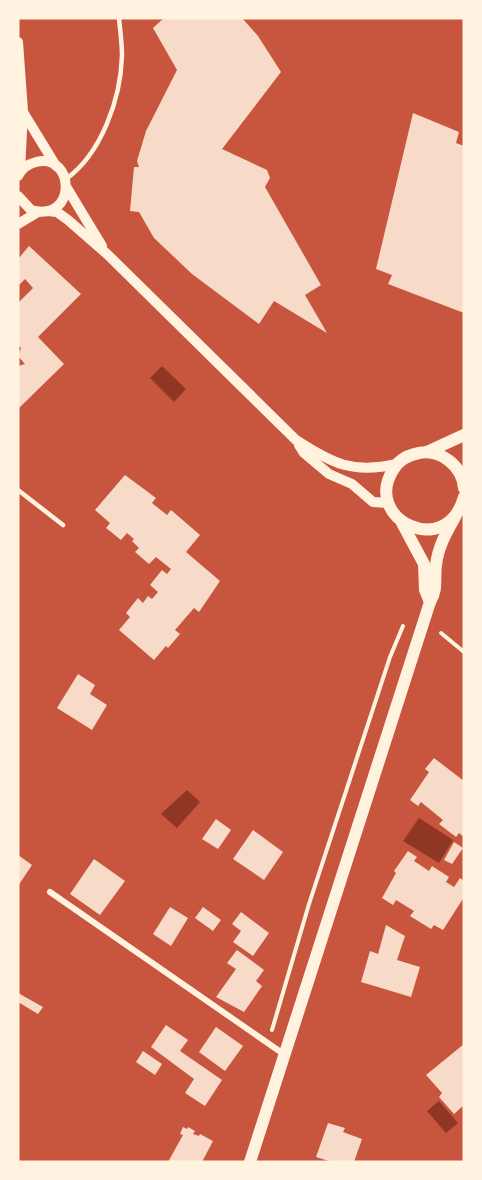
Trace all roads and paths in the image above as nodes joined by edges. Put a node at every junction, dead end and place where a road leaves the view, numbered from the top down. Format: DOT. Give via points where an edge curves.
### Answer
graph roads {
  1 [pos="119,18"];
  2 [pos="18,42"];
  3 [pos="23,111"];
  4 [pos="56,166"];
  5 [pos="19,174"];
  6 [pos="66,184"];
  7 [pos="18,196"];
  8 [pos="42,212"];
  9 [pos="18,224"];
  10 [pos="107,254"];
  11 [pos="464,435"];
  12 [pos="296,440"];
  13 [pos="426,452"];
  14 [pos="397,464"];
  15 [pos="464,484"];
  16 [pos="18,490"];
  17 [pos="464,497"];
  18 [pos="388,503"];
  19 [pos="455,517"];
  20 [pos="402,522"];
  21 [pos="63,525"];
  22 [pos="430,602"];
  23 [pos="404,624"];
  24 [pos="441,633"];
  25 [pos="464,652"];
  26 [pos="50,892"];
  27 [pos="268,1043"];
  28 [pos="285,1055"];
  29 [pos="250,1162"];
  1 -- 6 [label="lane" via="122,55 111,110 92,153"];
  2 -- 3 [label="street"];
  3 -- 4 [label="street"];
  3 -- 5 [label="street"];
  4 -- 5 [label="street" via="41,161 26,166"];
  4 -- 6 [label="street"];
  6 -- 8 [label="street" via="61,203"];
  6 -- 10 [label="street"];
  7 -- 8 [label="street" via="24,206"];
  8 -- 9 [label="street"];
  8 -- 10 [label="street" via="63,216"];
  10 -- 12 [label="street"];
  11 -- 13 [label="main road"];
  12 -- 14 [label="street" via="330,461 358,470"];
  12 -- 18 [label="street" via="304,453 328,474 352,484 373,502"];
  13 -- 14 [label="main road" via="408,456"];
  13 -- 15 [label="main road" via="450,461"];
  14 -- 18 [label="main road" via="387,483"];
  16 -- 21 [label="lane"];
  17 -- 19 [label="main road"];
  18 -- 20 [label="main road"];
  19 -- 20 [label="main road" via="435,529 423,530"];
  19 -- 22 [label="main road" via="441,541 436,591"];
  20 -- 22 [label="main road" via="424,564 425,590"];
  22 -- 28 [label="main road"];
  23 -- 27 [label="path" via="309,904"];
  24 -- 25 [label="path"];
  26 -- 27 [label="street"];
  27 -- 28 [label="street"];
  28 -- 29 [label="main road"];
}
